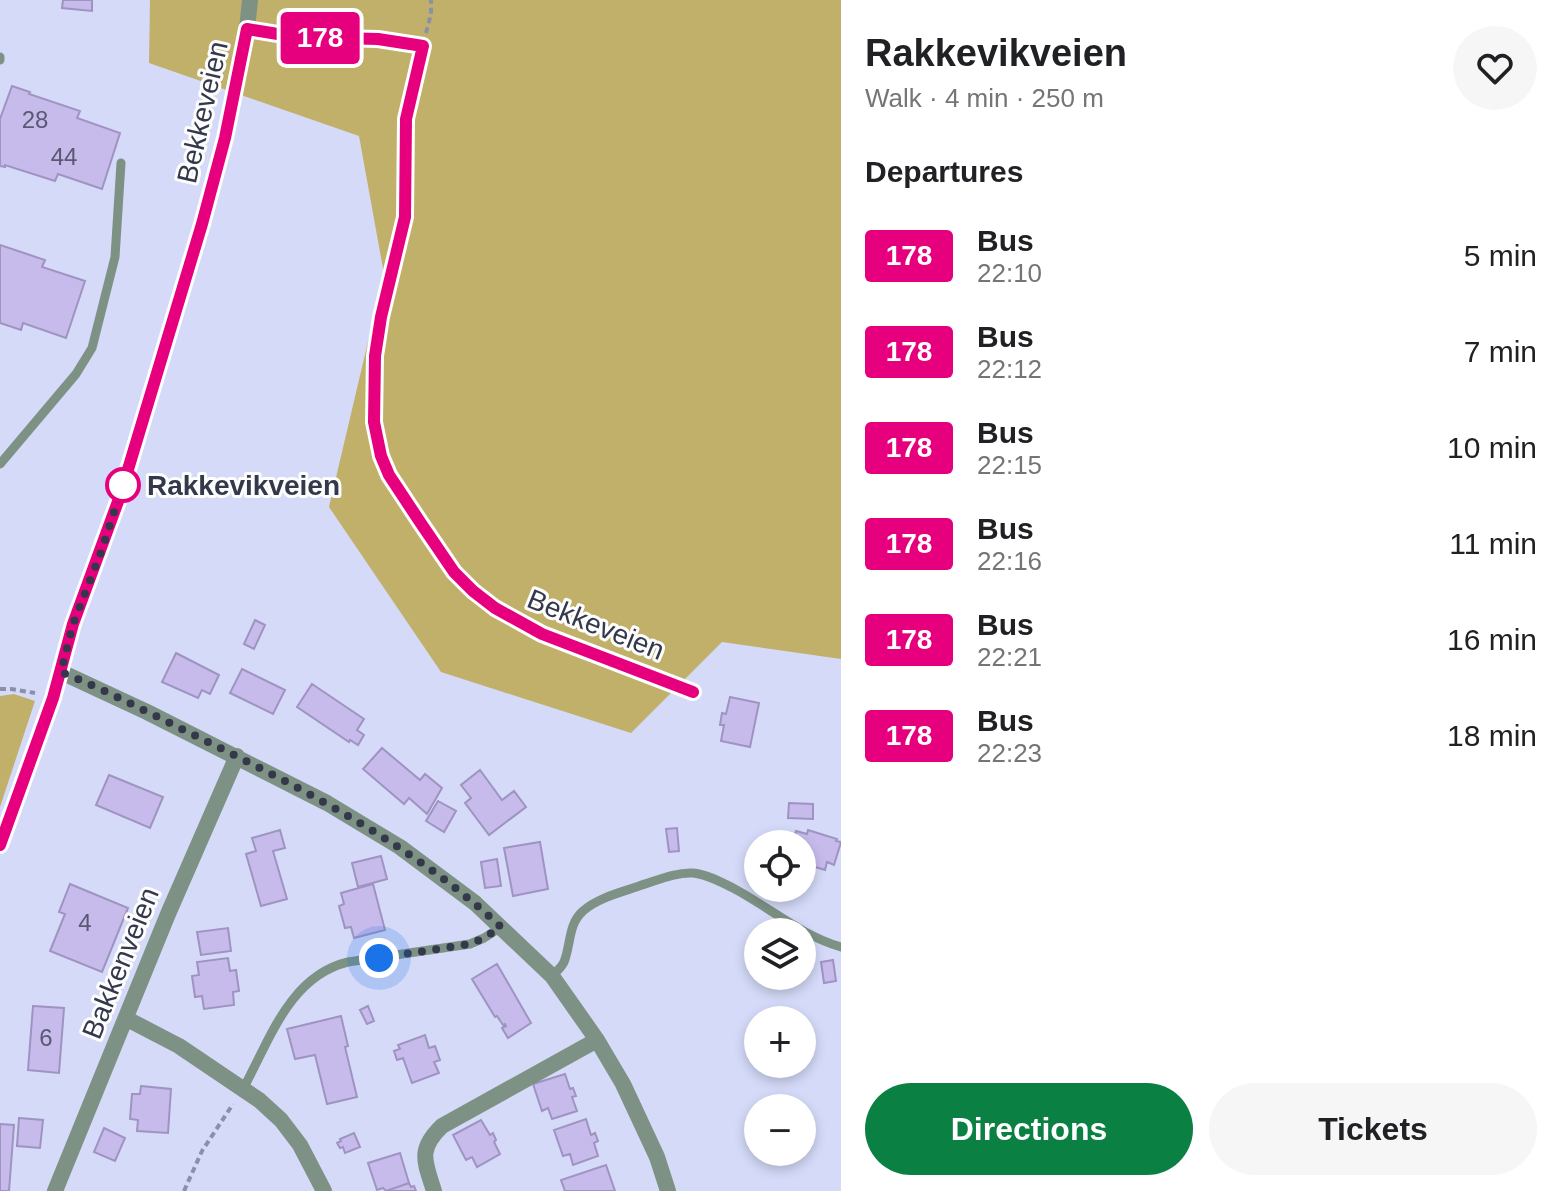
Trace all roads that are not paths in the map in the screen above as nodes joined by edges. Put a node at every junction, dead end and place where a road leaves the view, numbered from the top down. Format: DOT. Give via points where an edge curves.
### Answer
graph roads {
  1 [pos="250,0"];
  2 [pos="247,29"];
  3 [pos="121,163"];
  4 [pos="0,464"];
  5 [pos="61,672"];
  6 [pos="693,692"];
  7 [pos="237,756"];
  8 [pos="0,845"];
  9 [pos="501,927"];
  10 [pos="841,947"];
  11 [pos="552,976"];
  12 [pos="127,1019"];
  13 [pos="597,1040"];
  14 [pos="243,1089"];
  15 [pos="666,1190"];
  16 [pos="55,1191"];
  17 [pos="324,1191"];
  18 [pos="434,1191"];
  1 -- 2 [label="street, Bekkeveien"];
  2 -- 5 [label="street, Bekkeveien" via="202,224"];
  2 -- 6 [label="lane, Bekkeveien" via="423,46 406,119 405,217 375,356 374,422 381,456 454,572 473,591 542,634"];
  3 -- 4 [label="lane" via="115,257 92,348"];
  5 -- 7 [label="street"];
  5 -- 8 [label="street, Bekkeveien"];
  7 -- 9 [label="street" via="400,847"];
  7 -- 12 [label="street, Bakkenveien"];
  9 -- 11 [label="street"];
  9 -- 14 [label="lane" via="470,944 338,964 321,974 280,1016"];
  10 -- 11 [label="lane" via="746,895 691,873 584,909 572,928 564,965"];
  11 -- 13 [label="street"];
  12 -- 14 [label="street"];
  12 -- 16 [label="street, Bakkenveien"];
  13 -- 15 [label="street" via="657,1157"];
  13 -- 18 [label="street" via="442,1126 426,1146"];
  14 -- 17 [label="street" via="281,1120"];
}
